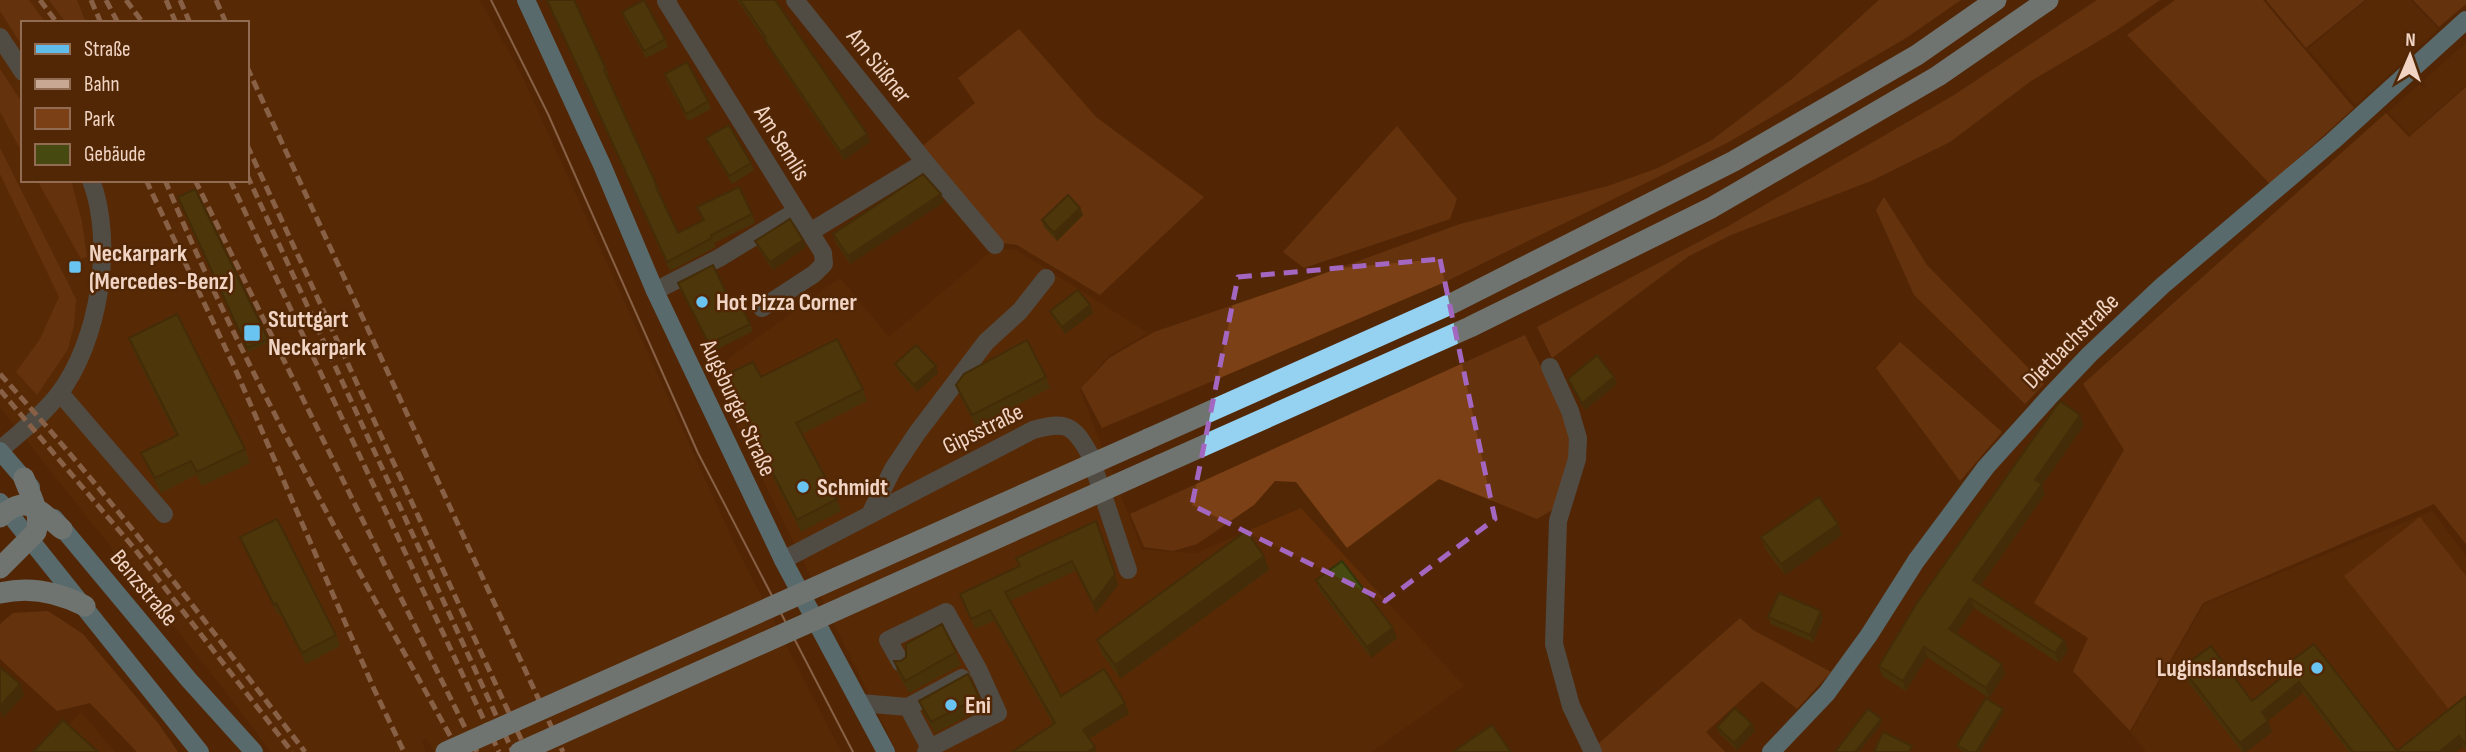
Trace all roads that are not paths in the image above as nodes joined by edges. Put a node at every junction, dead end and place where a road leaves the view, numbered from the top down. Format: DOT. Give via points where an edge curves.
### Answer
graph roads {
  1 [pos="526,0"];
  2 [pos="668,0"];
  3 [pos="795,0"];
  4 [pos="1996,0"];
  5 [pos="2048,0"];
  6 [pos="2466,20"];
  7 [pos="0,37"];
  8 [pos="21,69"];
  9 [pos="925,162"];
  10 [pos="92,182"];
  11 [pos="795,212"];
  12 [pos="810,232"];
  13 [pos="995,245"];
  14 [pos="1046,278"];
  15 [pos="655,290"];
  16 [pos="762,309"];
  17 [pos="1550,367"];
  18 [pos="60,393"];
  19 [pos="0,450"];
  20 [pos="18,471"];
  21 [pos="36,509"];
  22 [pos="2,510"];
  23 [pos="164,514"];
  24 [pos="870,514"];
  25 [pos="62,529"];
  26 [pos="30,538"];
  27 [pos="783,560"];
  28 [pos="0,568"];
  29 [pos="1128,570"];
  30 [pos="0,593"];
  31 [pos="85,606"];
  32 [pos="901,663"];
  33 [pos="978,670"];
  34 [pos="915,699"];
  35 [pos="860,703"];
  36 [pos="928,750"];
  37 [pos="200,752"];
  38 [pos="254,752"];
  39 [pos="446,752"];
  40 [pos="520,752"];
  41 [pos="886,752"];
  42 [pos="1593,752"];
  43 [pos="1771,752"];
  1 -- 15 [label="main road, Augsburger Straße"];
  2 -- 11 [label="street, Am Semlis"];
  3 -- 9 [label="street, Am Süßner"];
  4 -- 39 [label="highway, bridge" via="1917,55 1734,161 1453,303"];
  5 -- 40 [label="highway, bridge" via="1938,76 1711,208 1470,327"];
  6 -- 43 [label="main road, Dietbachstraße" via="2162,286 2082,362 1986,467 1827,693"];
  7 -- 8 [label="street"];
  9 -- 12 [label="street"];
  9 -- 13 [label="street, Am Süßner"];
  10 -- 18 [label="street" via="101,240 96,306 83,354"];
  11 -- 12 [label="street"];
  11 -- 15 [label="street, Am Semlis"];
  12 -- 16 [label="street" via="824,264"];
  14 -- 24 [label="street" via="1020,311 986,342 937,406 893,469"];
  15 -- 27 [label="main road, Augsburger Straße"];
  17 -- 42 [label="street" via="1578,438 1577,459 1558,522 1554,644 1571,706"];
  18 -- 19 [label="street"];
  18 -- 23 [label="street"];
  19 -- 20 [label="main road, Benzstraße"];
  20 -- 21 [label="highway"];
  20 -- 25 [label="main road, Benzstraße"];
  21 -- 22 [label="highway" via="17,504"];
  21 -- 25 [label="highway"];
  21 -- 26 [label="highway" via="38,527"];
  22 -- 26 [label="main road"];
  24 -- 27 [label="street, Gipsstraße"];
  24 -- 29 [label="street, Gipsstraße" via="1033,430 1065,425 1090,453"];
  25 -- 38 [label="main road, Benzstraße"];
  26 -- 28 [label="highway"];
  26 -- 31 [label="main road"];
  27 -- 35 [label="main road, Augsburger Straße"];
  30 -- 31 [label="highway" via="45,591"];
  31 -- 37 [label="main road"];
  32 -- 33 [label="street" via="888,640 946,612"];
  33 -- 34 [label="street"];
  33 -- 36 [label="street" via="998,713"];
  34 -- 35 [label="street"];
  34 -- 36 [label="street"];
  35 -- 41 [label="main road, Augsburger Straße"];
}
